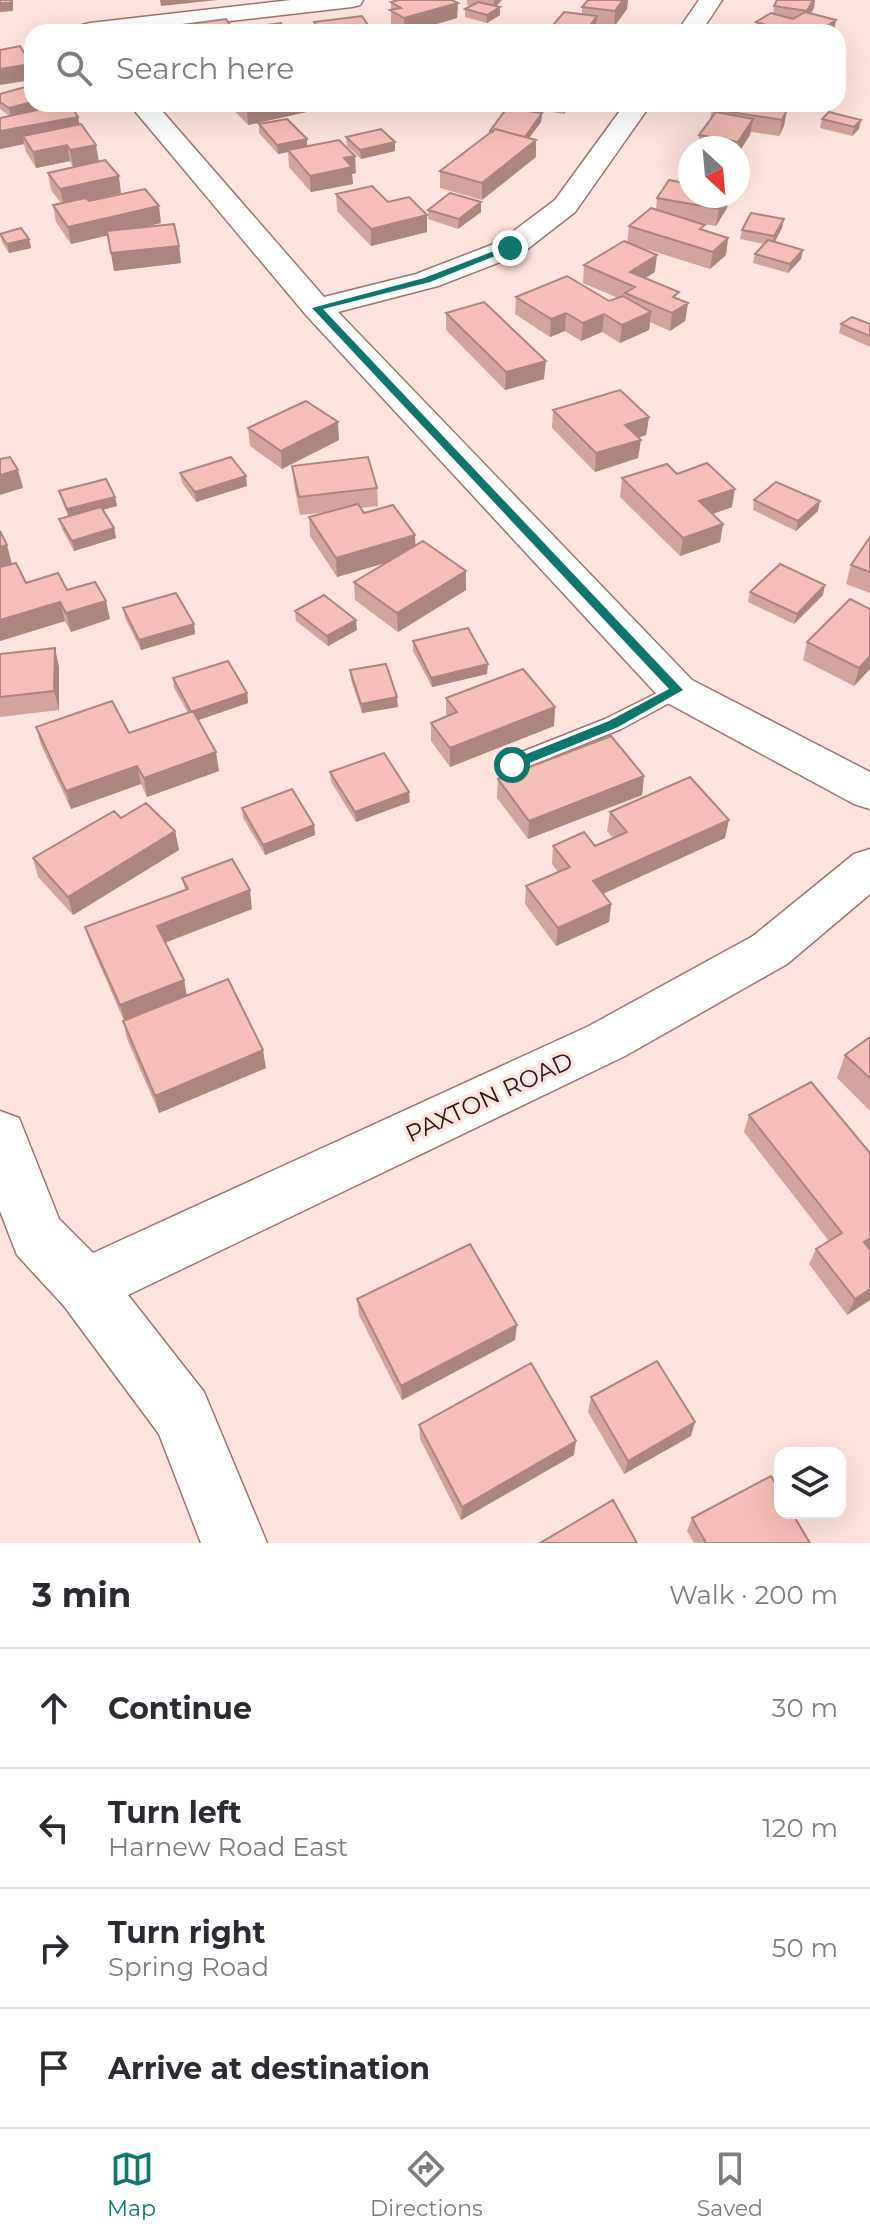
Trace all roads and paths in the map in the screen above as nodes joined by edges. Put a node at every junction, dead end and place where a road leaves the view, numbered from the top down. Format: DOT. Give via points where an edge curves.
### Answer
graph roads {
  1 [pos="85,0"];
  2 [pos="352,0"];
  3 [pos="711,0"];
  4 [pos="90,24"];
  5 [pos="150,24"];
  6 [pos="694,24"];
  7 [pos="149,112"];
  8 [pos="632,112"];
  9 [pos="317,308"];
  10 [pos="677,690"];
  11 [pos="512,765"];
  12 [pos="870,792"];
  13 [pos="870,867"];
  14 [pos="0,1135"];
  15 [pos="85,1286"];
  16 [pos="234,1543"];
  1 -- 4 [label="street"];
  2 -- 5 [label="street"];
  3 -- 6 [label="street"];
  7 -- 9 [label="street"];
  8 -- 9 [label="street" via="565,206 510,248 427,280"];
  9 -- 10 [label="street"];
  10 -- 11 [label="lane" via="613,724"];
  10 -- 12 [label="street"];
  13 -- 15 [label="street, PAXTON ROAD" via="770,950 607,1041"];
  14 -- 15 [label="street" via="37,1236"];
  15 -- 16 [label="street" via="182,1414"];
}
